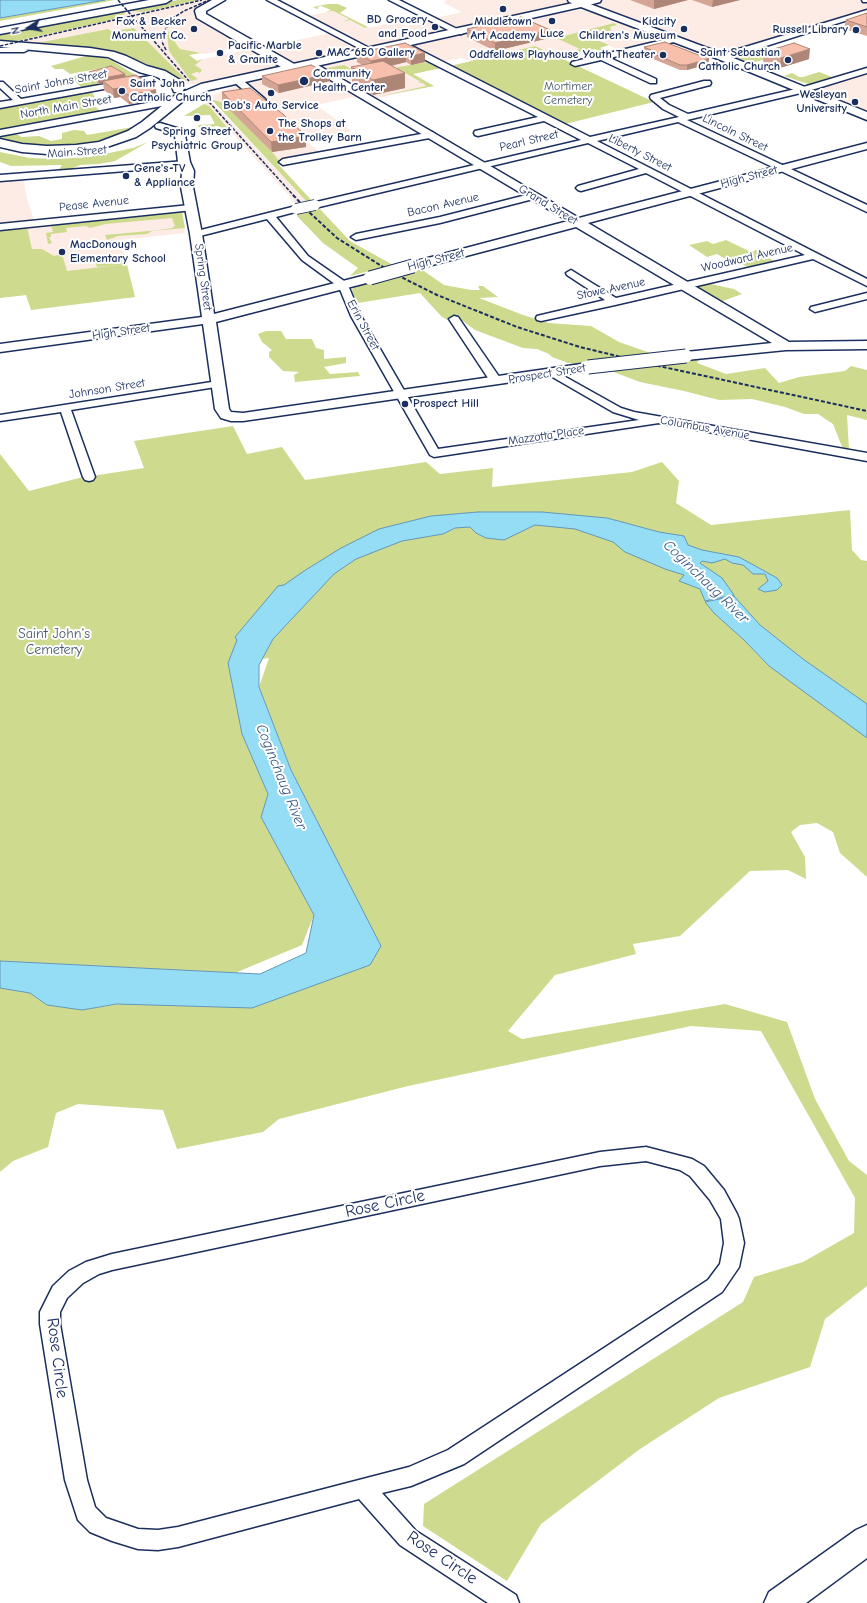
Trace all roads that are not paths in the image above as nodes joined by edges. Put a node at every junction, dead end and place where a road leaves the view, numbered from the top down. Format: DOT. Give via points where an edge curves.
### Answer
graph roads {
  1 [pos="130,0"];
  2 [pos="166,0"];
  3 [pos="220,0"];
  4 [pos="271,0"];
  5 [pos="393,0"];
  6 [pos="596,0"];
  7 [pos="577,2"];
  8 [pos="867,12"];
  9 [pos="0,29"];
  10 [pos="459,32"];
  11 [pos="675,39"];
  12 [pos="401,44"];
  13 [pos="1,46"];
  14 [pos="24,50"];
  15 [pos="371,51"];
  16 [pos="602,57"];
  17 [pos="722,57"];
  18 [pos="311,64"];
  19 [pos="574,64"];
  20 [pos="292,68"];
  21 [pos="867,70"];
  22 [pos="146,74"];
  23 [pos="234,81"];
  24 [pos="653,81"];
  25 [pos="708,83"];
  26 [pos="0,84"];
  27 [pos="802,90"];
  28 [pos="190,95"];
  29 [pos="19,101"];
  30 [pos="174,101"];
  31 [pos="0,105"];
  32 [pos="267,105"];
  33 [pos="138,108"];
  34 [pos="867,116"];
  35 [pos="546,118"];
  36 [pos="682,118"];
  37 [pos="158,124"];
  38 [pos="0,133"];
  39 [pos="478,133"];
  40 [pos="432,135"];
  41 [pos="590,140"];
  42 [pos="0,142"];
  43 [pos="867,146"];
  44 [pos="0,147"];
  45 [pos="283,162"];
  46 [pos="186,164"];
  47 [pos="483,166"];
  48 [pos="782,169"];
  49 [pos="647,170"];
  50 [pos="0,178"];
  51 [pos="581,188"];
  52 [pos="691,192"];
  53 [pos="534,196"];
  54 [pos="190,208"];
  55 [pos="867,209"];
  56 [pos="270,216"];
  57 [pos="578,222"];
  58 [pos="0,227"];
  59 [pos="196,234"];
  60 [pos="356,237"];
  61 [pos="814,256"];
  62 [pos="571,273"];
  63 [pos="867,283"];
  64 [pos="343,285"];
  65 [pos="686,286"];
  66 [pos="867,296"];
  67 [pos="615,302"];
  68 [pos="815,309"];
  69 [pos="542,318"];
  70 [pos="454,319"];
  71 [pos="209,320"];
  72 [pos="867,345"];
  73 [pos="786,346"];
  74 [pos="0,348"];
  75 [pos="553,373"];
  76 [pos="496,381"];
  77 [pos="218,384"];
  78 [pos="402,395"];
  79 [pos="65,408"];
  80 [pos="228,416"];
  81 [pos="0,418"];
  82 [pos="659,420"];
  83 [pos="434,452"];
  84 [pos="867,457"];
  85 [pos="89,476"];
  86 [pos="364,1489"];
  87 [pos="867,1540"];
  88 [pos="508,1603"];
  89 [pos="780,1603"];
  1 -- 9 [label="main road"];
  2 -- 9 [label="main road"];
  3 -- 20 [label="main road" via="206,6 200,14"];
  4 -- 15 [label="street"];
  5 -- 10 [label="street"];
  6 -- 7 [label="main road, Main Street"];
  7 -- 10 [label="main road, Main Street"];
  7 -- 11 [label="main road"];
  8 -- 17 [label="street"];
  10 -- 12 [label="main road, Main Street"];
  11 -- 16 [label="street"];
  11 -- 17 [label="main road"];
  12 -- 15 [label="main road, Main Street"];
  12 -- 35 [label="street, Liberty Street"];
  13 -- 14 [label="street"];
  13 -- 22 [label="main road" via="102,52 122,58"];
  15 -- 18 [label="main road, Main Street"];
  16 -- 19 [label="street"];
  16 -- 24 [label="street"];
  17 -- 27 [label="main road"];
  18 -- 20 [label="main road, Main Street"];
  18 -- 40 [label="street, Grand Street"];
  20 -- 23 [label="main road, Main Street"];
  21 -- 27 [label="street, Pearl Street"];
  22 -- 28 [label="main road" via="163,86"];
  22 -- 29 [label="street, Saint Johns Street"];
  23 -- 28 [label="main road, Main Street" via="221,90"];
  23 -- 32 [label="street"];
  25 -- 36 [label="street, Lincoln Street" via="654,98"];
  26 -- 29 [label="street"];
  27 -- 34 [label="main road"];
  27 -- 36 [label="street, Pearl Street"];
  28 -- 30 [label="main road, Main Street"];
  28 -- 37 [label="main road, Main Street" via="179,110"];
  29 -- 31 [label="street, Saint Johns Street"];
  30 -- 33 [label="street, North Main Street"];
  30 -- 37 [label="main road, Main Street"];
  33 -- 37 [label="street, North Main Street" via="151,108"];
  33 -- 38 [label="street, North Main Street"];
  35 -- 39 [label="street"];
  35 -- 41 [label="street, Liberty Street"];
  36 -- 41 [label="street, Pearl Street"];
  36 -- 48 [label="street, Lincoln Street"];
  37 -- 42 [label="main road, Main Street" via="146,125 114,142 69,150 22,148"];
  37 -- 44 [label="main road, Main Street" via="141,140 120,147 78,154 37,154"];
  37 -- 46 [label="street, Spring Street" via="167,133 180,137"];
  40 -- 45 [label="street"];
  40 -- 47 [label="street, Grand Street"];
  41 -- 47 [label="street, Pearl Street"];
  41 -- 49 [label="street, Liberty Street"];
  43 -- 48 [label="street, High Street"];
  46 -- 50 [label="street"];
  46 -- 54 [label="street, Spring Street"];
  47 -- 53 [label="street, Grand Street"];
  47 -- 56 [label="street, Pearl Street, bridge"];
  48 -- 52 [label="street, High Street"];
  48 -- 55 [label="street, Lincoln Street"];
  49 -- 51 [label="street"];
  49 -- 52 [label="street, Liberty Street"];
  52 -- 57 [label="street, High Street"];
  52 -- 61 [label="street, Liberty Street"];
  53 -- 57 [label="street, Grand Street"];
  53 -- 60 [label="street, Bacon Avenue" via="440,220"];
  54 -- 58 [label="street, Pease Avenue"];
  54 -- 59 [label="street, Spring Street"];
  56 -- 59 [label="street, Pearl Street"];
  56 -- 64 [label="street, Erin Street" via="305,258"];
  57 -- 64 [label="street, High Street, bridge"];
  57 -- 65 [label="street, Grand Street"];
  59 -- 71 [label="street, Spring Street"];
  61 -- 63 [label="street, Liberty Street"];
  61 -- 65 [label="street, Woodward Avenue"];
  62 -- 67 [label="street"];
  64 -- 71 [label="street, High Street"];
  64 -- 78 [label="street, Erin Street" via="356,316"];
  65 -- 67 [label="street, Stowe Avenue"];
  65 -- 73 [label="street, Grand Street"];
  66 -- 68 [label="street"];
  67 -- 69 [label="street, Stowe Avenue"];
  70 -- 76 [label="street"];
  71 -- 74 [label="street, High Street"];
  71 -- 77 [label="street, Spring Street"];
  72 -- 73 [label="street, Prospect Street"];
  73 -- 75 [label="street, Prospect Street, bridge"];
  75 -- 76 [label="street, Prospect Street"];
  75 -- 82 [label="street, Columbus Avenue" via="617,410"];
  76 -- 78 [label="street, Prospect Street"];
  77 -- 79 [label="street, Johnson Street"];
  77 -- 80 [label="street, Spring Street" via="222,409"];
  78 -- 80 [label="street, Prospect Street" via="243,417"];
  78 -- 83 [label="street, Erin Street"];
  79 -- 81 [label="street, Johnson Street"];
  79 -- 85 [label="street"];
  82 -- 83 [label="street, Mazzotta Place"];
  82 -- 84 [label="street, Columbus Avenue"];
  86 -- 86 [label="street, Rose Circle" via="158,1540 138,1539 98,1525 86,1513 81,1499 51,1335 50,1312 60,1292 76,1277 112,1262 600,1159 646,1154 685,1164 697,1171 717,1195 730,1219 734,1243 729,1267 714,1286 456,1458 410,1476"];
  86 -- 88 [label="street, Rose Circle" via="408,1538"];
  87 -- 89 [label="main road"];
}
